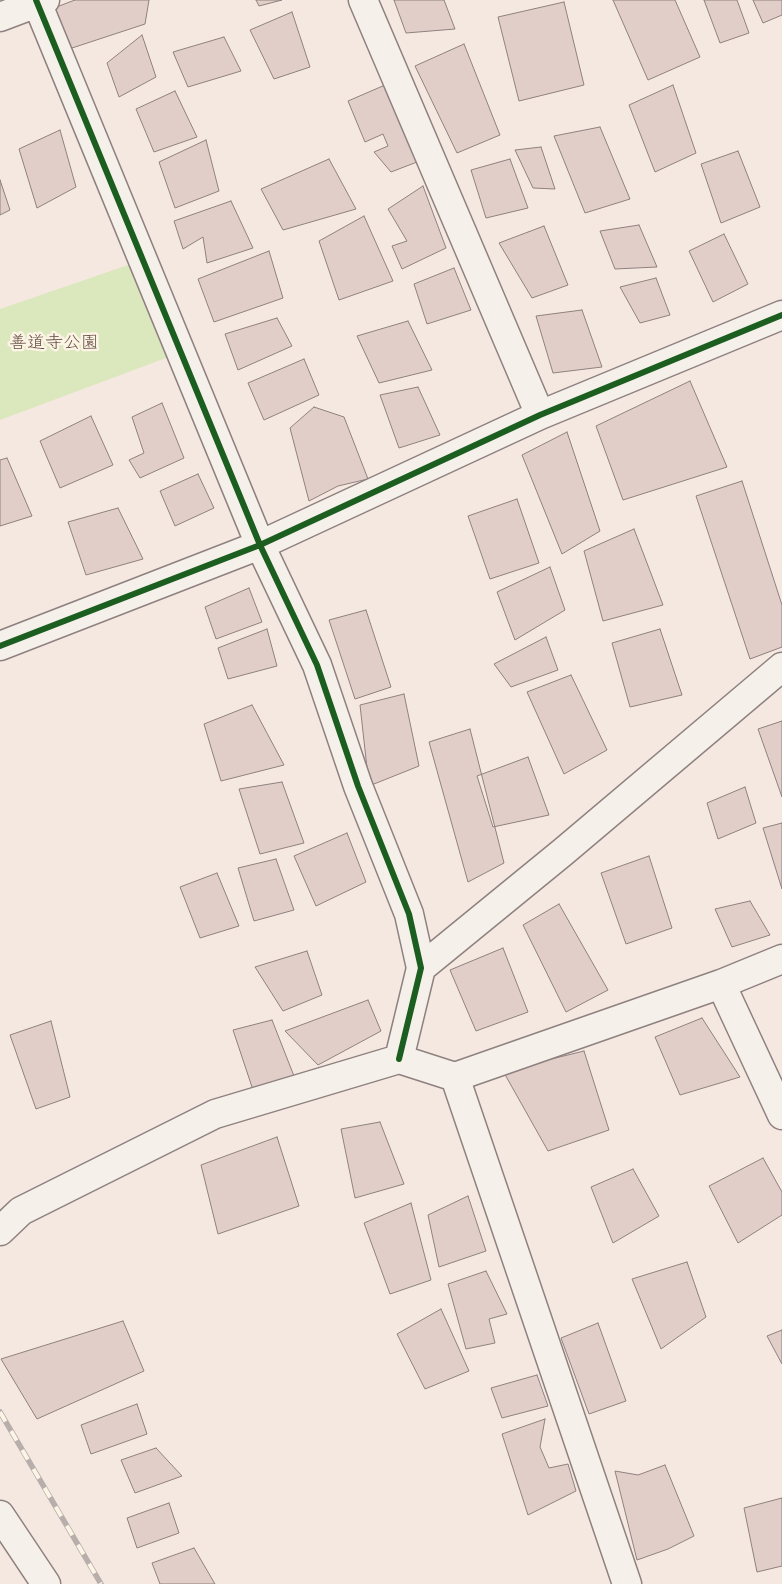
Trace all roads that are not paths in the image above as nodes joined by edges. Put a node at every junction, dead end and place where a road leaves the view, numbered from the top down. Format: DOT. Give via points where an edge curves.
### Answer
graph roads {
  1 [pos="363,0"];
  2 [pos="39,1"];
  3 [pos="0,18"];
  4 [pos="782,315"];
  5 [pos="540,415"];
  6 [pos="260,544"];
  7 [pos="0,646"];
  8 [pos="782,667"];
  9 [pos="782,959"];
  10 [pos="421,968"];
  11 [pos="721,984"];
  12 [pos="399,1059"];
  13 [pos="456,1077"];
  14 [pos="782,1115"];
  15 [pos="0,1231"];
  16 [pos="0,1515"];
  17 [pos="46,1584"];
  18 [pos="627,1584"];
  1 -- 5 [label="street"];
  2 -- 3 [label="street"];
  2 -- 6 [label="street"];
  4 -- 5 [label="street"];
  5 -- 6 [label="street"];
  6 -- 7 [label="street"];
  6 -- 10 [label="street" via="317,665 358,786 409,914"];
  8 -- 10 [label="street"];
  9 -- 11 [label="street"];
  10 -- 12 [label="street"];
  11 -- 13 [label="street"];
  11 -- 14 [label="street"];
  12 -- 13 [label="street"];
  12 -- 15 [label="street" via="216,1114 21,1211"];
  13 -- 18 [label="street"];
  16 -- 17 [label="street"];
}
